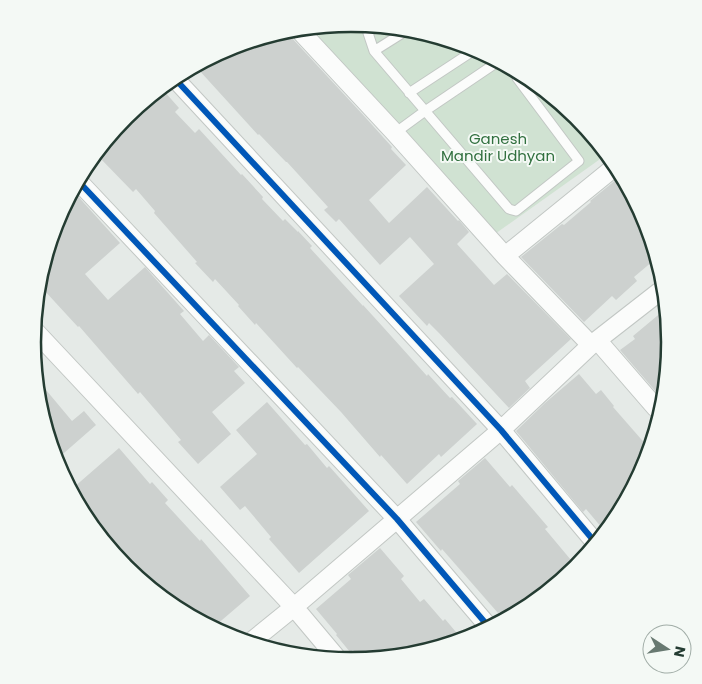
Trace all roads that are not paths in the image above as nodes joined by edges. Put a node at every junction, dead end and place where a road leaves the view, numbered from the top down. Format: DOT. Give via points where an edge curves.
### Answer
graph roads {
  1 [pos="368,33"];
  2 [pos="304,36"];
  3 [pos="398,36"];
  4 [pos="374,51"];
  5 [pos="467,55"];
  6 [pos="492,66"];
  7 [pos="180,84"];
  8 [pos="522,84"];
  9 [pos="410,93"];
  10 [pos="426,111"];
  11 [pos="395,133"];
  12 [pos="609,172"];
  13 [pos="83,186"];
  14 [pos="505,256"];
  15 [pos="657,294"];
  16 [pos="41,338"];
  17 [pos="595,343"];
  18 [pos="654,406"];
  19 [pos="500,430"];
  20 [pos="397,519"];
  21 [pos="591,537"];
  22 [pos="294,607"];
  23 [pos="484,622"];
  24 [pos="257,637"];
  25 [pos="331,651"];
  1 -- 4 [label="lane"];
  2 -- 11 [label="street"];
  3 -- 4 [label="lane"];
  4 -- 9 [label="lane"];
  5 -- 9 [label="lane"];
  6 -- 10 [label="lane"];
  7 -- 19 [label="street"];
  8 -- 10 [label="lane" via="579,161 516,211 509,209"];
  9 -- 10 [label="lane"];
  10 -- 11 [label="lane"];
  11 -- 14 [label="street"];
  12 -- 14 [label="street"];
  13 -- 20 [label="street"];
  14 -- 17 [label="street"];
  15 -- 17 [label="street"];
  16 -- 22 [label="street"];
  17 -- 18 [label="street"];
  17 -- 19 [label="street"];
  19 -- 20 [label="street"];
  19 -- 21 [label="street"];
  20 -- 22 [label="street"];
  20 -- 23 [label="street"];
  22 -- 24 [label="street"];
  22 -- 25 [label="street"];
}
